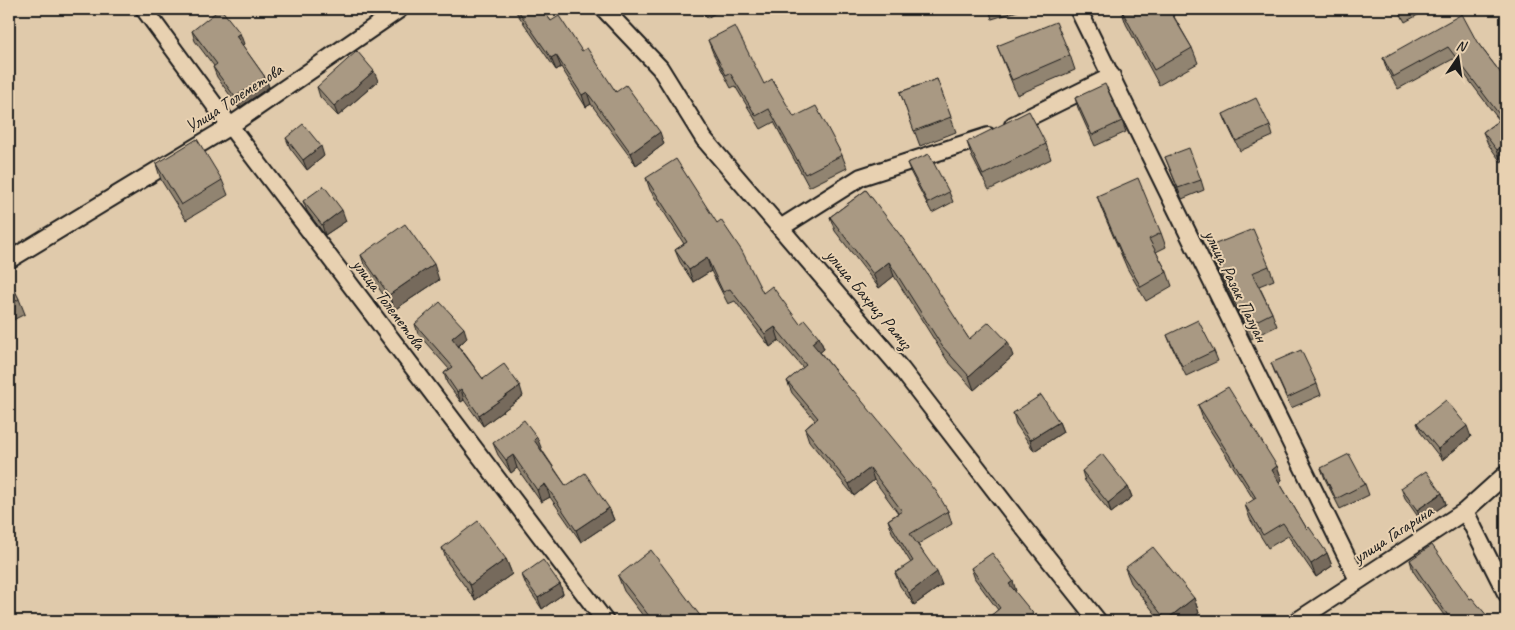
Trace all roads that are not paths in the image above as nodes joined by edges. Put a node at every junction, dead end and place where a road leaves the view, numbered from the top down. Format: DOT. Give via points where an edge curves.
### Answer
graph roads {
  1 [pos="144,9"];
  2 [pos="400,9"];
  3 [pos="604,9"];
  4 [pos="1078,9"];
  5 [pos="1112,76"];
  6 [pos="230,126"];
  7 [pos="782,227"];
  8 [pos="9,260"];
  9 [pos="1506,474"];
  10 [pos="1465,510"];
  11 [pos="1358,580"];
  12 [pos="1506,593"];
  13 [pos="605,621"];
  14 [pos="1098,621"];
  15 [pos="1297,621"];
  1 -- 6 [label="street, улица Толеметова"];
  2 -- 6 [label="street, Улица Толеметова"];
  3 -- 7 [label="street, улица Бахриз Рамиз" via="660,68 704,139"];
  4 -- 5 [label="street, улица Разак Палуан"];
  5 -- 7 [label="street" via="992,135 861,177"];
  5 -- 11 [label="street, улица Разак Палуан"];
  6 -- 8 [label="street, Улица Толеметова"];
  6 -- 13 [label="street, улица Толеметова"];
  7 -- 14 [label="street, улица Бахриз Рамиз" via="902,370"];
  9 -- 10 [label="street, улица Гагарина"];
  10 -- 11 [label="street, улица Гагарина"];
  10 -- 12 [label="street"];
  11 -- 15 [label="street, улица Гагарина"];
}
